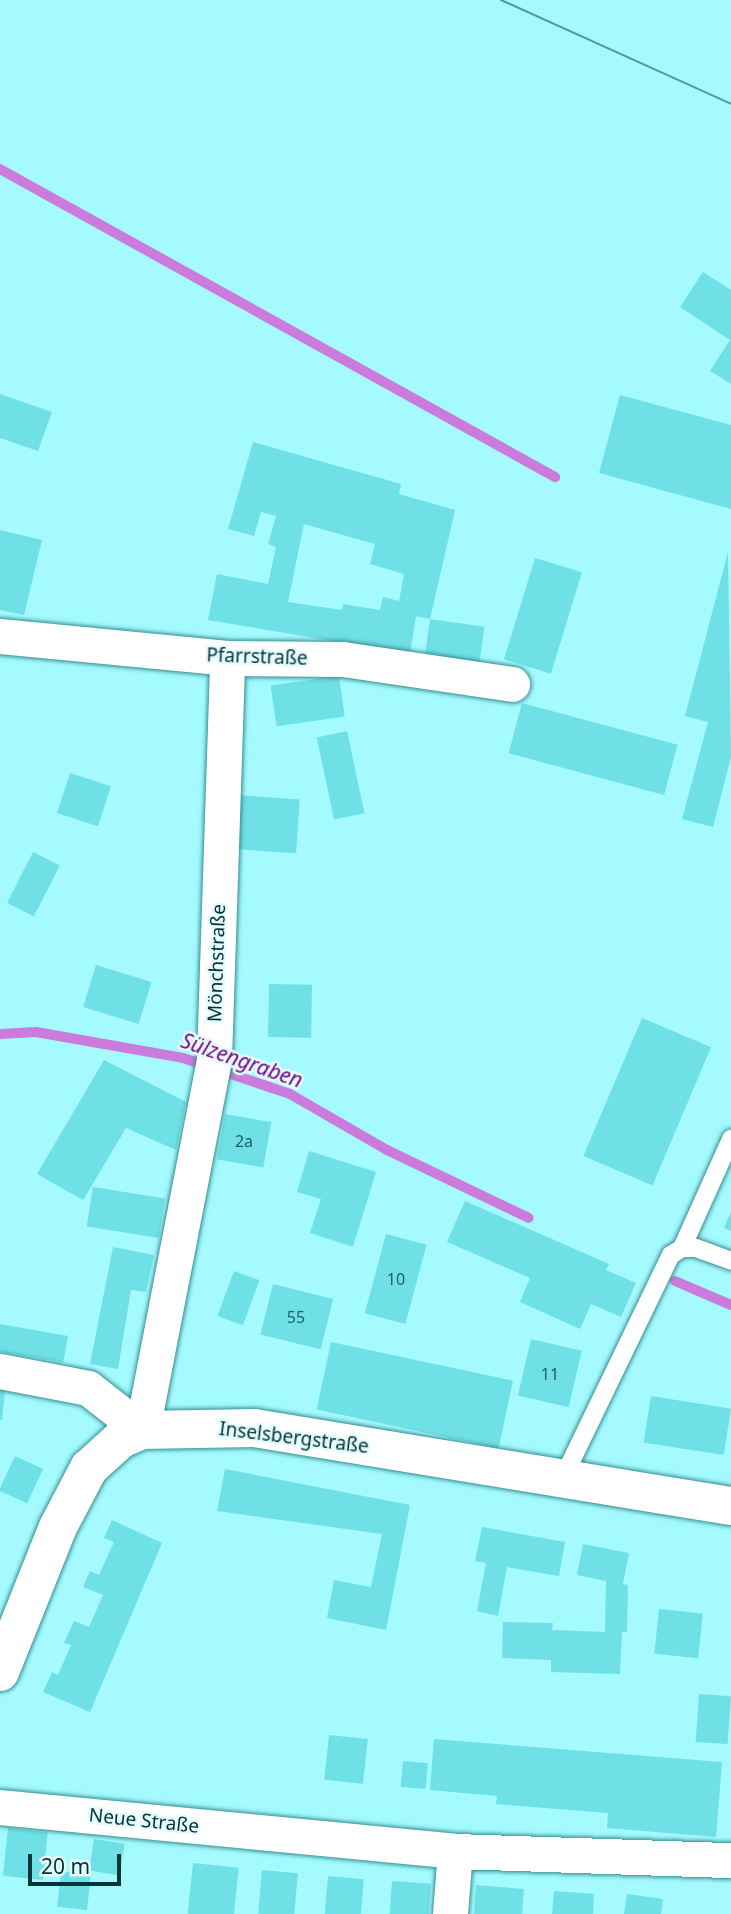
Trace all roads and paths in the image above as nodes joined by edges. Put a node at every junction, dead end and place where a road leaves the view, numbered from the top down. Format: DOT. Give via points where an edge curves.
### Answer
graph roads {
  1 [pos="0,636"];
  2 [pos="227,657"];
  3 [pos="513,684"];
  4 [pos="731,1139"];
  5 [pos="682,1248"];
  6 [pos="731,1261"];
  7 [pos="0,1371"];
  8 [pos="142,1430"];
  9 [pos="563,1478"];
  10 [pos="731,1506"];
  11 [pos="0,1672"];
  12 [pos="0,1807"];
  13 [pos="455,1851"];
  14 [pos="731,1860"];
  15 [pos="450,1914"];
  1 -- 2 [label="street, Pfarrstraße"];
  2 -- 3 [label="street, Pfarrstraße" via="343,659"];
  2 -- 8 [label="street, Mönchstraße" via="212,1066"];
  4 -- 5 [label="lane"];
  5 -- 6 [label="lane" via="696,1248"];
  5 -- 9 [label="lane" via="671,1255"];
  7 -- 8 [label="street" via="88,1388"];
  8 -- 9 [label="street, Inselsbergstraße" via="254,1428"];
  8 -- 11 [label="street, Inselsbergstraße" via="121,1439 89,1468 58,1527"];
  9 -- 10 [label="street, Inselsbergstraße"];
  12 -- 13 [label="street, Neue Straße"];
  13 -- 14 [label="street, Neue Straße"];
  13 -- 15 [label="street"];
}
